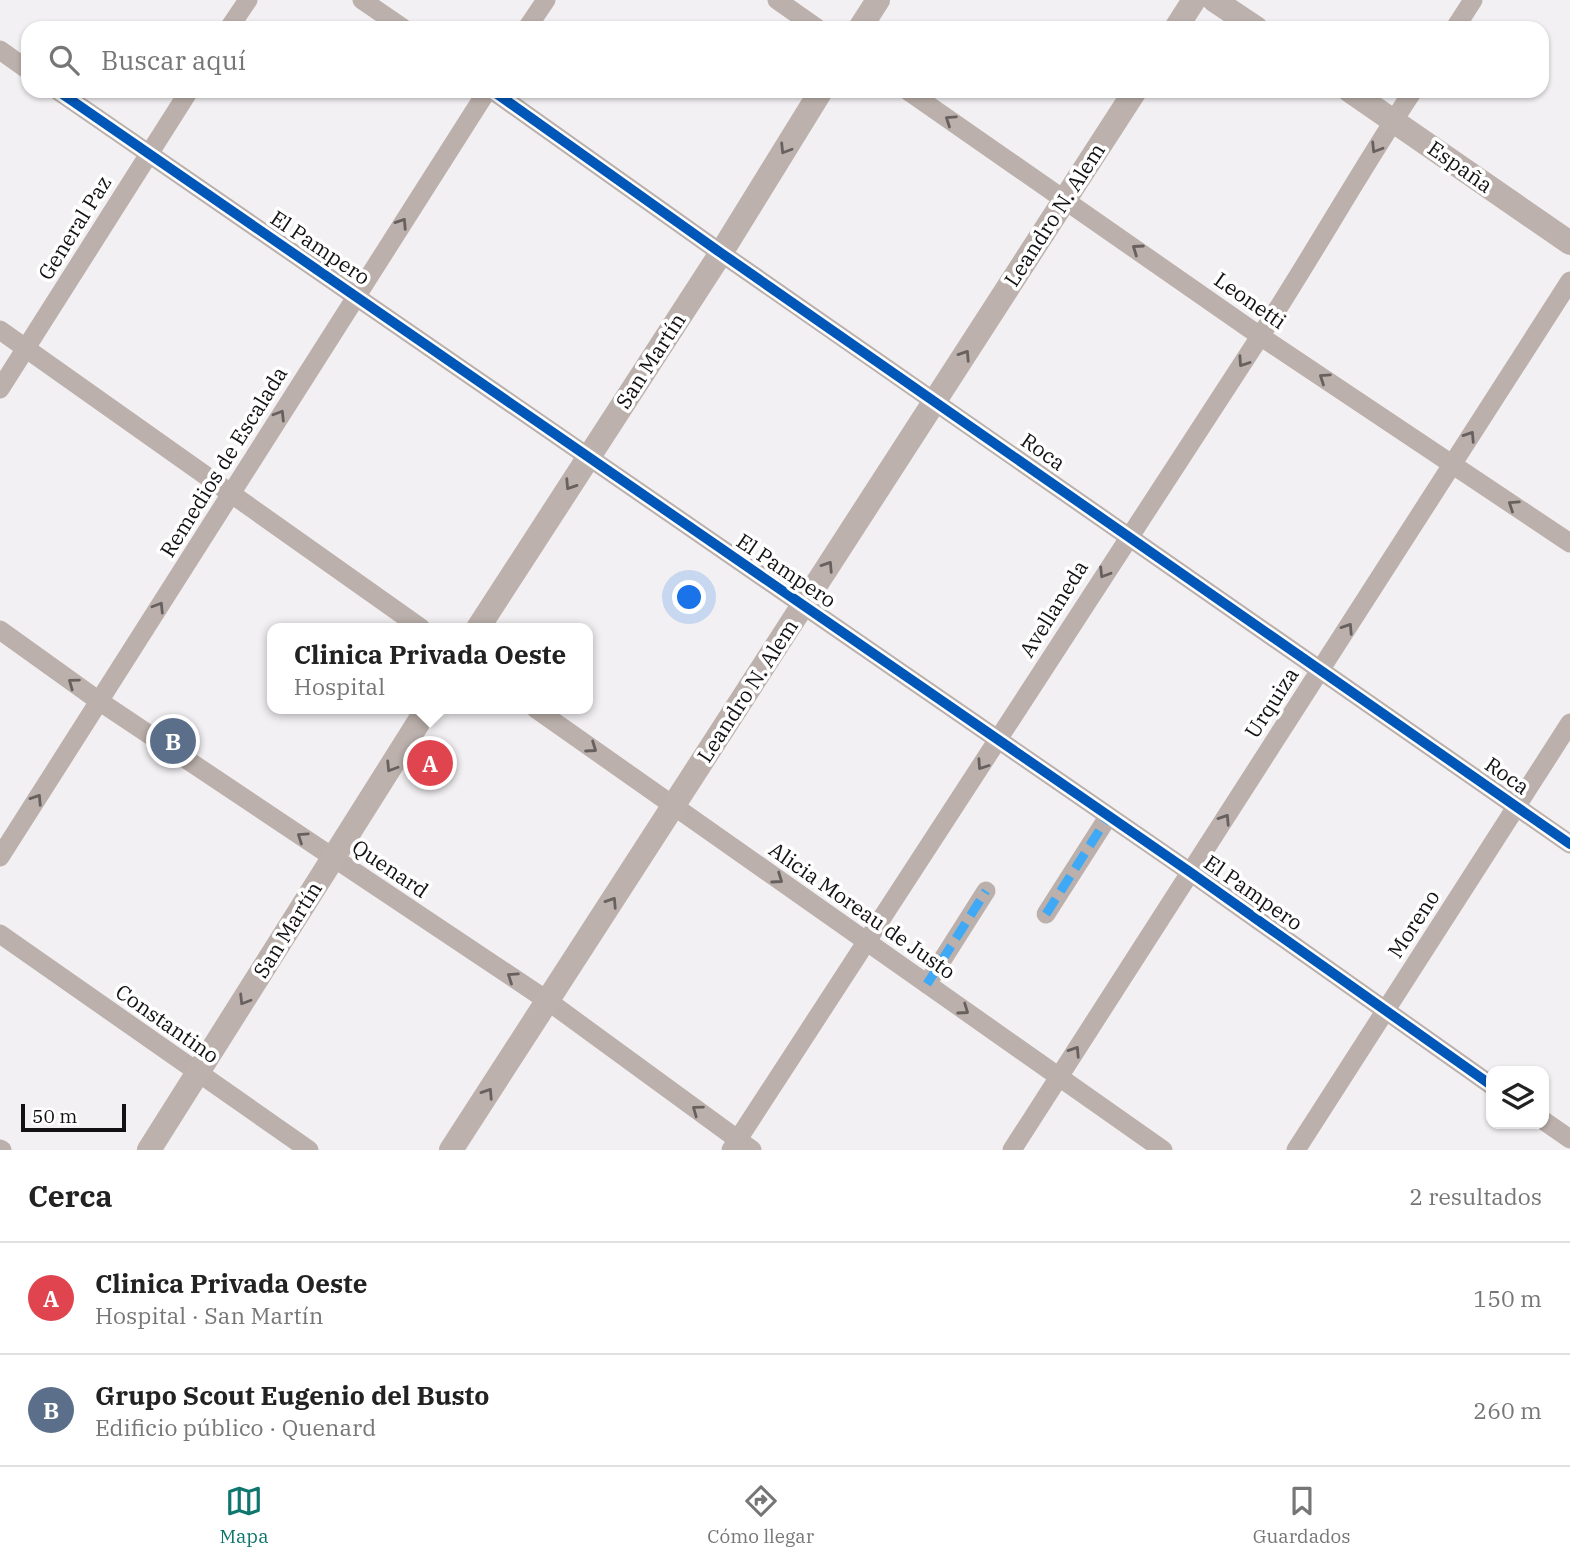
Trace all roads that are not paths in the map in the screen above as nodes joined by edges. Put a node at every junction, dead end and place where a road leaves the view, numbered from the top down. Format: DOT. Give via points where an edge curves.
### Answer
graph roads {
  1 [pos="248,0"];
  2 [pos="362,0"];
  3 [pos="545,0"];
  4 [pos="778,0"];
  5 [pos="878,0"];
  6 [pos="1194,0"];
  7 [pos="1214,0"];
  8 [pos="1473,0"];
  9 [pos="234,21"];
  10 [pos="393,21"];
  11 [pos="532,21"];
  12 [pos="807,21"];
  13 [pos="864,21"];
  14 [pos="1180,21"];
  15 [pos="1246,21"];
  16 [pos="1460,21"];
  17 [pos="0,50"];
  18 [pos="21,65"];
  19 [pos="68,98"];
  20 [pos="184,98"];
  21 [pos="482,98"];
  22 [pos="503,98"];
  23 [pos="817,98"];
  24 [pos="918,98"];
  25 [pos="1130,98"];
  26 [pos="1361,98"];
  27 [pos="1408,98"];
  28 [pos="1394,120"];
  29 [pos="148,154"];
  30 [pos="1065,199"];
  31 [pos="1570,243"];
  32 [pos="721,253"];
  33 [pos="1570,281"];
  34 [pos="354,295"];
  35 [pos="0,330"];
  36 [pos="1260,336"];
  37 [pos="27,349"];
  38 [pos="0,389"];
  39 [pos="936,400"];
  40 [pos="587,458"];
  41 [pos="1452,464"];
  42 [pos="230,495"];
  43 [pos="1127,535"];
  44 [pos="1570,543"];
  45 [pos="803,605"];
  46 [pos="414,623"];
  47 [pos="481,623"];
  48 [pos="0,630"];
  49 [pos="1321,670"];
  50 [pos="99,701"];
  51 [pos="425,714"];
  52 [pos="543,714"];
  53 [pos="1570,723"];
  54 [pos="998,742"];
  55 [pos="674,806"];
  56 [pos="1516,806"];
  57 [pos="1108,817"];
  58 [pos="1570,844"];
  59 [pos="0,857"];
  60 [pos="334,858"];
  61 [pos="1190,872"];
  62 [pos="986,891"];
  63 [pos="1046,914"];
  64 [pos="0,934"];
  65 [pos="865,941"];
  66 [pos="927,984"];
  67 [pos="548,1001"];
  68 [pos="1385,1011"];
  69 [pos="198,1073"];
  70 [pos="1059,1076"];
  71 [pos="1486,1082"];
  72 [pos="1549,1124"];
  73 [pos="1570,1139"];
  74 [pos="740,1147"];
  75 [pos="149,1150"];
  76 [pos="309,1150"];
  77 [pos="451,1150"];
  78 [pos="1012,1150"];
  79 [pos="1163,1150"];
  80 [pos="1296,1150"];
  1 -- 9 [label="street"];
  2 -- 10 [label="street"];
  3 -- 11 [label="street"];
  4 -- 12 [label="street"];
  5 -- 13 [label="main road"];
  6 -- 14 [label="main road"];
  7 -- 15 [label="main road"];
  8 -- 16 [label="street"];
  17 -- 18 [label="street"];
  19 -- 29 [label="street, El Pampero"];
  20 -- 29 [label="street, General Paz"];
  34 -- 21 [label="street, Remedios de Escalada, one-way"];
  22 -- 32 [label="street, Roca"];
  23 -- 32 [label="main road, San Martín, one-way"];
  30 -- 24 [label="street, Leonetti, one-way"];
  25 -- 30 [label="main road, Leandro N. Alem"];
  26 -- 28 [label="main road, España"];
  27 -- 28 [label="street, Avellaneda"];
  28 -- 31 [label="main road, España"];
  28 -- 36 [label="street, Avellaneda, one-way"];
  29 -- 34 [label="street, El Pampero"];
  29 -- 37 [label="street, General Paz"];
  36 -- 30 [label="street, Leonetti, one-way"];
  39 -- 30 [label="main road, Leandro N. Alem, one-way"];
  32 -- 39 [label="street, Roca"];
  32 -- 40 [label="main road, San Martín"];
  41 -- 33 [label="street, Urquiza, one-way"];
  34 -- 40 [label="street, El Pampero"];
  42 -- 34 [label="street, Remedios de Escalada, one-way"];
  35 -- 37 [label="street"];
  41 -- 36 [label="street, Leonetti, one-way"];
  36 -- 43 [label="street, Avellaneda, one-way"];
  37 -- 38 [label="street, General Paz"];
  37 -- 42 [label="street"];
  39 -- 43 [label="street, Roca"];
  45 -- 39 [label="main road, Leandro N. Alem, one-way"];
  40 -- 45 [label="street, El Pampero"];
  40 -- 47 [label="main road, San Martín, one-way"];
  44 -- 41 [label="street, Leonetti, one-way"];
  49 -- 41 [label="street, Urquiza, one-way"];
  42 -- 46 [label="street"];
  50 -- 42 [label="street, Remedios de Escalada, one-way"];
  43 -- 49 [label="street, Roca"];
  43 -- 54 [label="street, Avellaneda, one-way"];
  45 -- 54 [label="street, El Pampero"];
  45 -- 55 [label="main road, Leandro N. Alem"];
  50 -- 48 [label="street, Quenard, one-way"];
  49 -- 56 [label="street, Roca"];
  61 -- 49 [label="street, Urquiza, one-way"];
  59 -- 50 [label="street, Remedios de Escalada, one-way"];
  60 -- 50 [label="street, Quenard, one-way"];
  51 -- 60 [label="main road, San Martín, one-way"];
  52 -- 55 [label="street, Alicia Moreau de Justo, one-way"];
  53 -- 56 [label="street, Moreno"];
  54 -- 57 [label="street, El Pampero"];
  54 -- 65 [label="street, Avellaneda, one-way"];
  55 -- 65 [label="street, Alicia Moreau de Justo, one-way"];
  67 -- 55 [label="main road, Leandro N. Alem, one-way"];
  56 -- 58 [label="street, Roca"];
  56 -- 68 [label="street, Moreno"];
  57 -- 61 [label="street, El Pampero"];
  57 -- 63 [label="street"];
  67 -- 60 [label="street, Quenard, one-way"];
  60 -- 69 [label="main road, San Martín, one-way"];
  61 -- 68 [label="street, El Pampero"];
  70 -- 61 [label="street, Urquiza, one-way"];
  62 -- 66 [label="street"];
  64 -- 69 [label="street, Constantino"];
  65 -- 66 [label="street, Alicia Moreau de Justo"];
  65 -- 74 [label="street, Avellaneda"];
  66 -- 70 [label="street, Alicia Moreau de Justo, one-way"];
  74 -- 67 [label="street, Quenard, one-way"];
  77 -- 67 [label="main road, Leandro N. Alem, one-way"];
  68 -- 71 [label="street, El Pampero"];
  68 -- 80 [label="street, Moreno"];
  69 -- 75 [label="main road, San Martín"];
  69 -- 76 [label="street, Constantino"];
  70 -- 78 [label="street, Urquiza"];
  70 -- 79 [label="street, Alicia Moreau de Justo"];
  72 -- 73 [label="street"];
}
